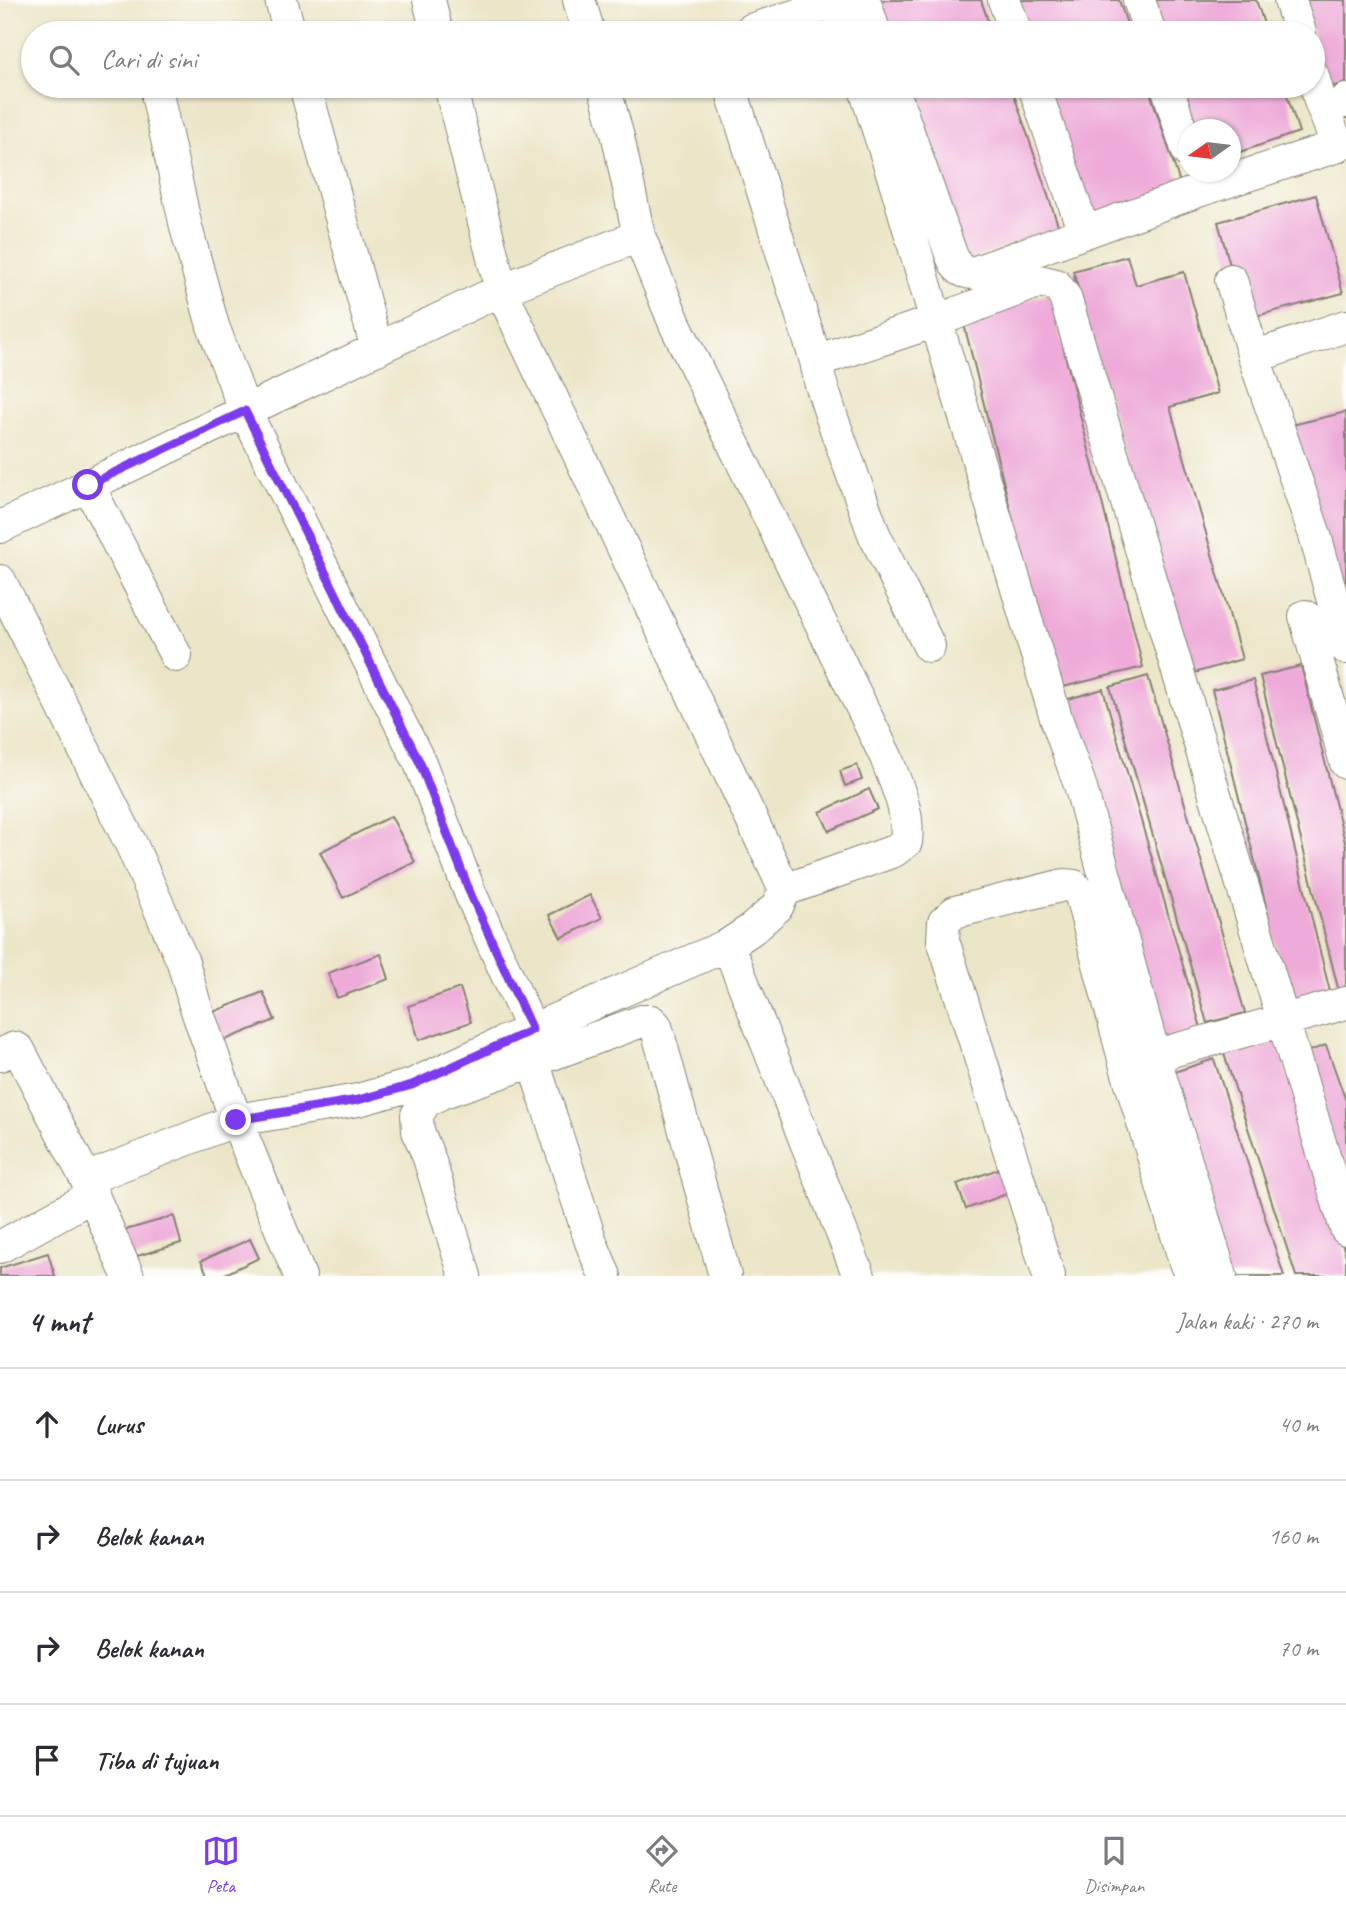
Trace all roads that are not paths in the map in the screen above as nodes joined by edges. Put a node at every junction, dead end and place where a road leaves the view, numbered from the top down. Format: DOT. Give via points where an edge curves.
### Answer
graph roads {
  1 [pos="281,0"];
  2 [pos="429,0"];
  3 [pos="579,0"];
  4 [pos="1004,0"];
  5 [pos="1139,0"];
  6 [pos="1290,0"];
  7 [pos="846,1"];
  8 [pos="287,21"];
  9 [pos="434,21"];
  10 [pos="585,21"];
  11 [pos="780,21"];
  12 [pos="847,21"];
  13 [pos="864,21"];
  14 [pos="1012,21"];
  15 [pos="1146,21"];
  16 [pos="1296,21"];
  17 [pos="158,98"];
  18 [pos="307,98"];
  19 [pos="453,98"];
  20 [pos="607,98"];
  21 [pos="734,98"];
  22 [pos="868,98"];
  23 [pos="896,98"];
  24 [pos="1038,98"];
  25 [pos="1171,98"];
  26 [pos="1319,98"];
  27 [pos="1178,121"];
  28 [pos="1342,156"];
  29 [pos="1241,174"];
  30 [pos="1196,182"];
  31 [pos="1084,232"];
  32 [pos="639,236"];
  33 [pos="1231,280"];
  34 [pos="501,290"];
  35 [pos="936,320"];
  36 [pos="1346,326"];
  37 [pos="377,349"];
  38 [pos="1254,357"];
  39 [pos="816,361"];
  40 [pos="245,411"];
  41 [pos="88,485"];
  42 [pos="0,527"];
  43 [pos="0,582"];
  44 [pos="1305,616"];
  45 [pos="929,646"];
  46 [pos="1346,648"];
  47 [pos="176,656"];
  48 [pos="1346,763"];
  49 [pos="785,890"];
  50 [pos="728,945"];
  51 [pos="1346,1003"];
  52 [pos="1282,1020"];
  53 [pos="532,1030"];
  54 [pos="8,1052"];
  55 [pos="1140,1059"];
  56 [pos="533,1061"];
  57 [pos="236,1120"];
  58 [pos="89,1188"];
  59 [pos="1346,1228"];
  60 [pos="0,1247"];
  61 [pos="128,1276"];
  62 [pos="300,1276"];
  63 [pos="465,1276"];
  64 [pos="605,1276"];
  65 [pos="725,1276"];
  66 [pos="859,1276"];
  67 [pos="1049,1276"];
  68 [pos="1191,1276"];
  69 [pos="1221,1276"];
  1 -- 8 [label="street"];
  2 -- 9 [label="street"];
  3 -- 10 [label="street"];
  4 -- 14 [label="street"];
  5 -- 15 [label="street"];
  6 -- 16 [label="street"];
  7 -- 11 [label="street"];
  7 -- 12 [label="street"];
  7 -- 13 [label="street"];
  17 -- 40 [label="street" via="213,326"];
  18 -- 37 [label="street"];
  19 -- 34 [label="street"];
  20 -- 32 [label="street"];
  21 -- 39 [label="street"];
  22 -- 35 [label="street"];
  23 -- 31 [label="street" via="951,254 964,273"];
  24 -- 31 [label="street"];
  25 -- 27 [label="street"];
  26 -- 28 [label="street"];
  28 -- 29 [label="street"];
  30 -- 31 [label="street"];
  32 -- 34 [label="street"];
  32 -- 49 [label="street" via="675,324 886,757 907,816 906,842 894,851"];
  33 -- 38 [label="street"];
  34 -- 37 [label="street"];
  34 -- 49 [label="street"];
  35 -- 39 [label="street"];
  35 -- 52 [label="street" via="1040,281 1056,285 1065,297"];
  35 -- 55 [label="street" via="1080,785"];
  36 -- 38 [label="street"];
  37 -- 40 [label="street"];
  38 -- 46 [label="street" via="1315,535"];
  39 -- 45 [label="street" via="874,534"];
  40 -- 41 [label="street"];
  40 -- 53 [label="street" via="420,763 471,895"];
  41 -- 42 [label="street"];
  41 -- 47 [label="street"];
  43 -- 57 [label="street" via="132,846 183,962"];
  44 -- 48 [label="street"];
  49 -- 50 [label="street" via="777,907"];
  50 -- 53 [label="street"];
  50 -- 66 [label="street"];
  51 -- 52 [label="street"];
  52 -- 55 [label="street"];
  52 -- 59 [label="street"];
  53 -- 57 [label="street" via="412,1085 358,1100"];
  54 -- 58 [label="street"];
  55 -- 67 [label="street" via="1074,886 1064,884 955,912 944,922 943,940"];
  55 -- 68 [label="street"];
  55 -- 69 [label="street"];
  56 -- 63 [label="street" via="442,1093 425,1102 416,1115"];
  56 -- 64 [label="street"];
  56 -- 65 [label="street" via="642,1021 656,1026"];
  57 -- 58 [label="street"];
  57 -- 62 [label="street"];
  58 -- 60 [label="street"];
  58 -- 61 [label="street"];
}
